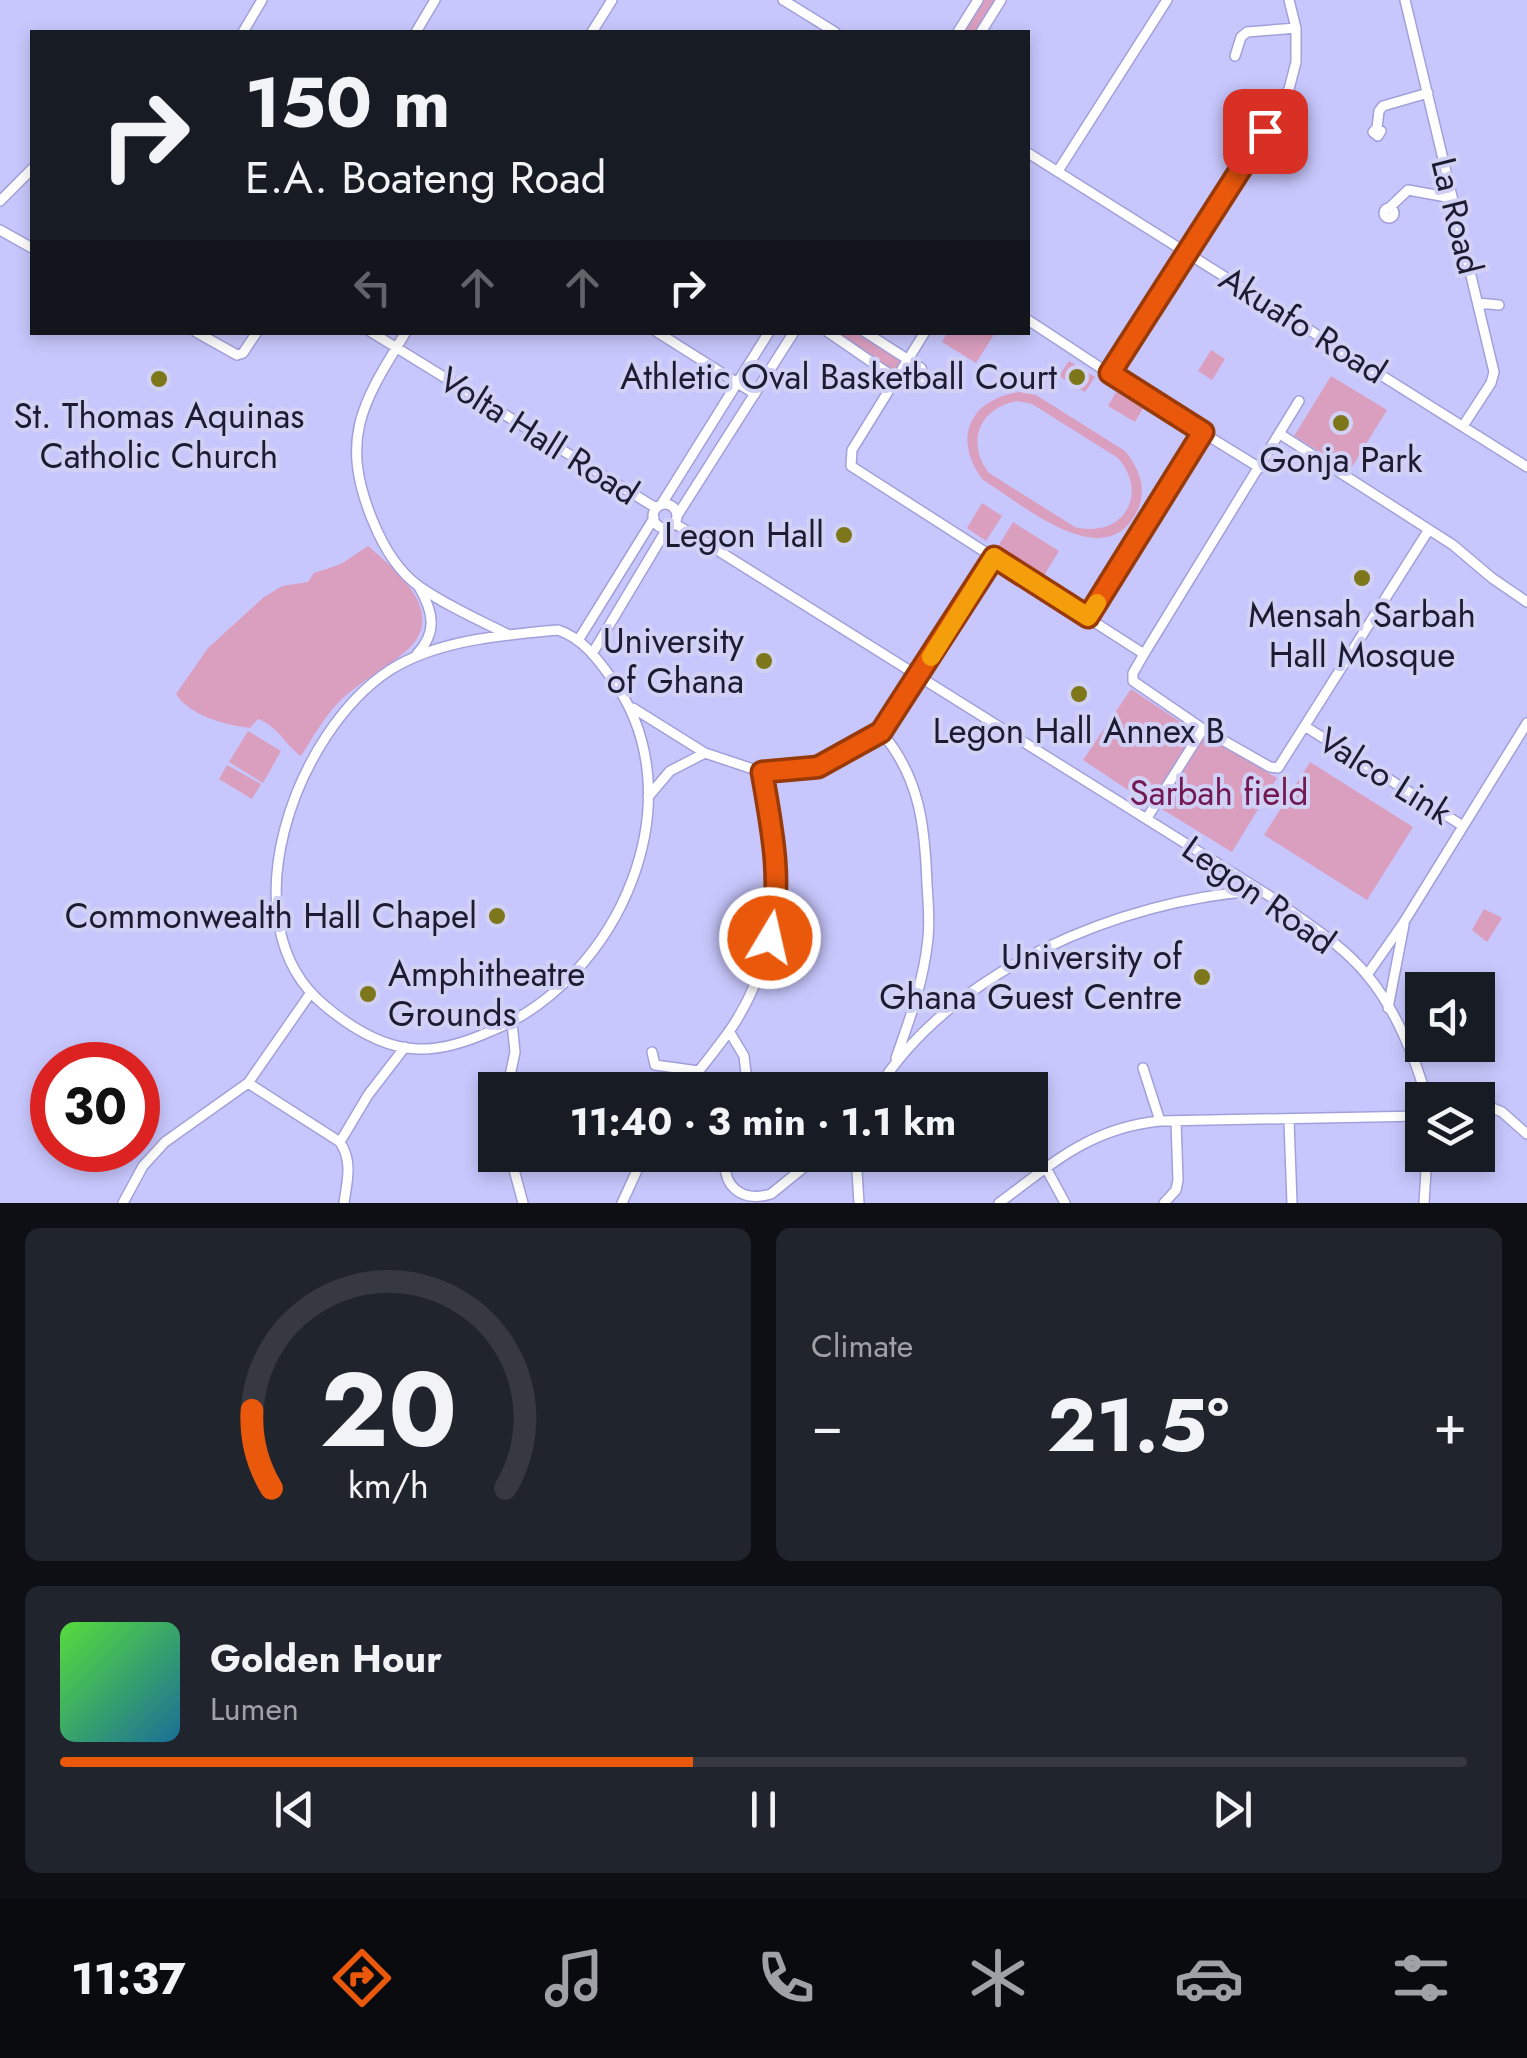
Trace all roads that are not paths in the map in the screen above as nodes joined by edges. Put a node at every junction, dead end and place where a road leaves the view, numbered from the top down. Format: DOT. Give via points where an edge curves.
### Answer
graph roads {
  1 [pos="262,0"];
  2 [pos="435,0"];
  3 [pos="612,0"];
  4 [pos="783,0"];
  5 [pos="978,0"];
  6 [pos="1001,0"];
  7 [pos="1167,0"];
  8 [pos="1289,0"];
  9 [pos="1405,0"];
  10 [pos="1296,28"];
  11 [pos="244,30"];
  12 [pos="417,30"];
  13 [pos="593,30"];
  14 [pos="832,30"];
  15 [pos="959,30"];
  16 [pos="981,30"];
  17 [pos="1236,56"];
  18 [pos="1428,93"];
  19 [pos="1377,128"];
  20 [pos="1030,153"];
  21 [pos="30,171"];
  22 [pos="1058,172"];
  23 [pos="1452,198"];
  24 [pos="0,201"];
  25 [pos="1390,208"];
  26 [pos="0,230"];
  27 [pos="30,247"];
  28 [pos="1186,252"];
  29 [pos="1478,303"];
  30 [pos="1499,304"];
  31 [pos="1030,321"];
  32 [pos="201,335"];
  33 [pos="256,335"];
  34 [pos="376,335"];
  35 [pos="404,335"];
  36 [pos="662,335"];
  37 [pos="767,335"];
  38 [pos="792,335"];
  39 [pos="833,335"];
  40 [pos="869,335"];
  41 [pos="923,335"];
  42 [pos="396,348"];
  43 [pos="907,361"];
  44 [pos="1110,373"];
  45 [pos="898,378"];
  46 [pos="738,383"];
  47 [pos="755,394"];
  48 [pos="1299,402"];
  49 [pos="1463,426"];
  50 [pos="1203,432"];
  51 [pos="1280,434"];
  52 [pos="1527,467"];
  53 [pos="1260,468"];
  54 [pos="657,510"];
  55 [pos="673,522"];
  56 [pos="1428,531"];
  57 [pos="994,557"];
  58 [pos="418,586"];
  59 [pos="1527,602"];
  60 [pos="1088,617"];
  61 [pos="508,635"];
  62 [pos="578,640"];
  63 [pos="592,654"];
  64 [pos="1144,654"];
  65 [pos="414,656"];
  66 [pos="919,675"];
  67 [pos="633,708"];
  68 [pos="1527,723"];
  69 [pos="1306,727"];
  70 [pos="1203,729"];
  71 [pos="881,732"];
  72 [pos="705,753"];
  73 [pos="762,772"];
  74 [pos="647,800"];
  75 [pos="1147,818"];
  76 [pos="1464,826"];
  77 [pos="1260,890"];
  78 [pos="1404,922"];
  79 [pos="1368,975"];
  80 [pos="310,994"];
  81 [pos="1388,1008"];
  82 [pos="512,1023"];
  83 [pos="729,1030"];
  84 [pos="405,1047"];
  85 [pos="652,1052"];
  86 [pos="895,1060"];
  87 [pos="1143,1068"];
  88 [pos="698,1071"];
  89 [pos="511,1072"];
  90 [pos="746,1072"];
  91 [pos="888,1072"];
  92 [pos="1420,1082"];
  93 [pos="248,1083"];
  94 [pos="1495,1109"];
  95 [pos="1405,1116"];
  96 [pos="1176,1121"];
  97 [pos="1289,1121"];
  98 [pos="1160,1122"];
  99 [pos="1527,1134"];
  100 [pos="340,1142"];
  101 [pos="1048,1167"];
  102 [pos="515,1172"];
  103 [pos="636,1172"];
  104 [pos="724,1172"];
  105 [pos="797,1172"];
  106 [pos="857,1172"];
  107 [pos="1041,1172"];
  108 [pos="1048,1172"];
  109 [pos="1426,1172"];
  110 [pos="123,1203"];
  111 [pos="344,1203"];
  112 [pos="523,1203"];
  113 [pos="622,1203"];
  114 [pos="860,1203"];
  115 [pos="1000,1203"];
  116 [pos="1066,1203"];
  117 [pos="1164,1203"];
  118 [pos="1292,1203"];
  119 [pos="1424,1203"];
  1 -- 11 [label="street"];
  2 -- 12 [label="street"];
  3 -- 13 [label="street"];
  4 -- 14 [label="street"];
  5 -- 15 [label="street"];
  6 -- 16 [label="street"];
  7 -- 22 [label="street"];
  8 -- 10 [label="street"];
  9 -- 18 [label="street, La Road"];
  10 -- 17 [label="street" via="1248,32"];
  10 -- 28 [label="street" via="1288,89"];
  18 -- 19 [label="street" via="1383,106"];
  18 -- 23 [label="street, La Road"];
  20 -- 22 [label="street, Akuafo Road"];
  21 -- 24 [label="street"];
  22 -- 28 [label="street, Akuafo Road"];
  23 -- 25 [label="street" via="1408,190"];
  23 -- 29 [label="street, La Road"];
  26 -- 27 [label="street"];
  28 -- 44 [label="street"];
  28 -- 49 [label="street, Akuafo Road"];
  29 -- 30 [label="street"];
  29 -- 49 [label="street, La Road" via="1493,376"];
  31 -- 44 [label="street"];
  32 -- 33 [label="street" via="237,355"];
  34 -- 42 [label="street, Volta Hall Road"];
  35 -- 42 [label="street"];
  36 -- 46 [label="street"];
  37 -- 46 [label="street"];
  38 -- 47 [label="street"];
  39 -- 45 [label="street"];
  40 -- 43 [label="street"];
  41 -- 43 [label="street"];
  42 -- 54 [label="street, Volta Hall Road"];
  42 -- 58 [label="street" via="360,421 355,468 378,534"];
  43 -- 45 [label="street"];
  43 -- 45 [label="street" via="921,368 923,380 909,387"];
  44 -- 50 [label="street"];
  45 -- 57 [label="street" via="852,450 851,466"];
  46 -- 47 [label="street"];
  46 -- 54 [label="street"];
  47 -- 55 [label="street"];
  48 -- 51 [label="street"];
  49 -- 52 [label="street, Akuafo Road"];
  50 -- 53 [label="street"];
  50 -- 60 [label="street"];
  51 -- 53 [label="street"];
  51 -- 56 [label="street"];
  53 -- 64 [label="street"];
  54 -- 55 [label="street" via="660,527"];
  54 -- 55 [label="street" via="672,506"];
  54 -- 62 [label="street"];
  55 -- 63 [label="street"];
  55 -- 66 [label="street, Legon Road"];
  56 -- 59 [label="street"];
  56 -- 69 [label="street"];
  57 -- 60 [label="street"];
  57 -- 66 [label="street"];
  58 -- 61 [label="street"];
  58 -- 65 [label="street" via="432,621"];
  60 -- 64 [label="street"];
  61 -- 62 [label="street" via="558,630"];
  61 -- 65 [label="street"];
  62 -- 63 [label="street"];
  63 -- 67 [label="street"];
  64 -- 70 [label="street" via="1133,674 1136,684"];
  65 -- 80 [label="street" via="364,691 336,721 291,804 276,874 279,910 294,976"];
  66 -- 71 [label="street"];
  66 -- 75 [label="street, Legon Road"];
  67 -- 72 [label="street"];
  67 -- 74 [label="street"];
  68 -- 76 [label="street"];
  69 -- 70 [label="street" via="1278,768"];
  69 -- 76 [label="street, Valco Link"];
  70 -- 75 [label="street"];
  71 -- 73 [label="street" via="818,767"];
  71 -- 86 [label="street" via="910,776 926,840 929,937"];
  72 -- 73 [label="street"];
  72 -- 74 [label="street" via="670,770"];
  73 -- 83 [label="street" via="774,838 776,909 753,989"];
  74 -- 82 [label="street" via="630,890 611,928 561,988"];
  75 -- 77 [label="street, Legon Road"];
  76 -- 78 [label="street"];
  77 -- 79 [label="street, Legon Road"];
  77 -- 86 [label="street" via="1170,902 1074,932 970,994"];
  78 -- 79 [label="street"];
  78 -- 81 [label="street"];
  79 -- 81 [label="street, Legon Road"];
  80 -- 84 [label="street" via="374,1038"];
  80 -- 93 [label="street"];
  81 -- 92 [label="street, Legon Road"];
  82 -- 84 [label="street" via="468,1042"];
  82 -- 89 [label="street"];
  83 -- 88 [label="street"];
  83 -- 90 [label="street"];
  84 -- 100 [label="street"];
  85 -- 88 [label="street" via="656,1065"];
  86 -- 91 [label="street"];
  87 -- 98 [label="street"];
  93 -- 100 [label="street"];
  93 -- 110 [label="street" via="165,1142"];
  94 -- 99 [label="street"];
  95 -- 97 [label="street"];
  96 -- 97 [label="street"];
  96 -- 98 [label="street"];
  96 -- 117 [label="street" via="1178,1180"];
  97 -- 118 [label="street"];
  98 -- 101 [label="street" via="1110,1130"];
  100 -- 111 [label="street" via="349,1170"];
  102 -- 112 [label="street"];
  103 -- 113 [label="street"];
  104 -- 105 [label="street" via="749,1197 770,1194"];
  106 -- 114 [label="street"];
  107 -- 115 [label="street"];
  108 -- 116 [label="street"];
  109 -- 119 [label="street"];
}
